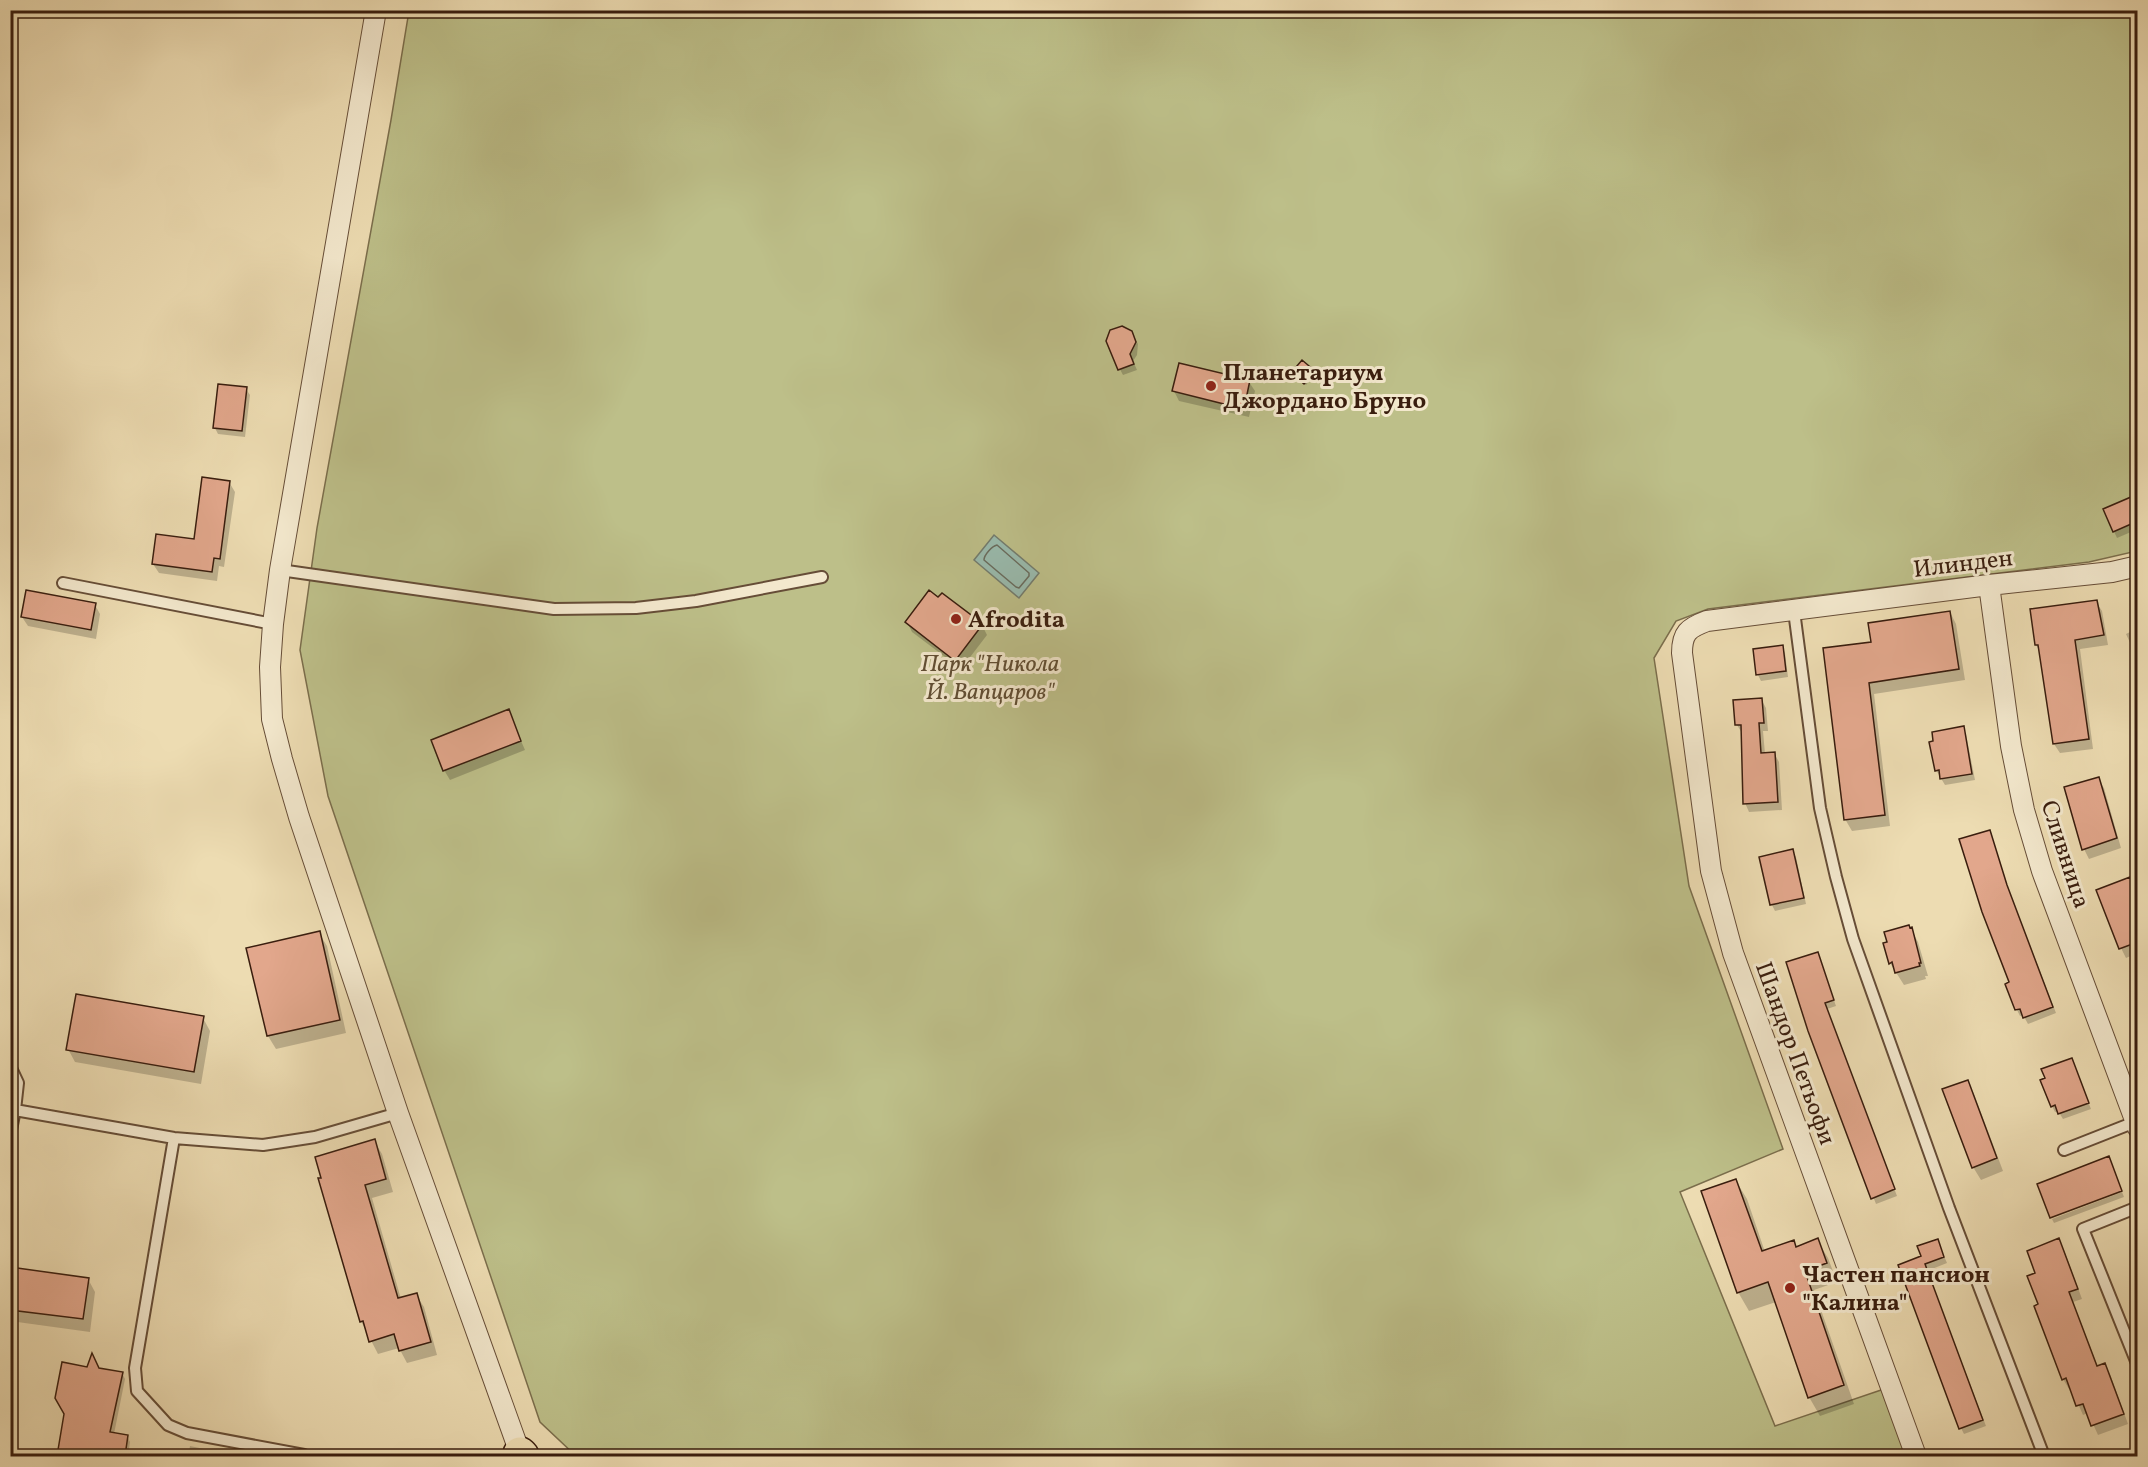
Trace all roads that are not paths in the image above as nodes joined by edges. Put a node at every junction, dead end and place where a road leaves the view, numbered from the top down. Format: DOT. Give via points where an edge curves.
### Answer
graph roads {
  1 [pos="376,10"];
  2 [pos="2138,566"];
  3 [pos="280,570"];
  4 [pos="822,577"];
  5 [pos="63,583"];
  6 [pos="1989,585"];
  7 [pos="1794,611"];
  8 [pos="273,624"];
  9 [pos="1682,653"];
  10 [pos="10,1066"];
  11 [pos="15,1110"];
  12 [pos="398,1113"];
  13 [pos="2136,1125"];
  14 [pos="10,1135"];
  15 [pos="174,1138"];
  16 [pos="2064,1150"];
  17 [pos="2138,1207"];
  18 [pos="2138,1366"];
  19 [pos="304,1455"];
  20 [pos="521,1456"];
  21 [pos="1917,1456"];
  22 [pos="2044,1456"];
  1 -- 3 [label="street"];
  2 -- 6 [label="street, Илинден"];
  3 -- 4 [label="lane" via="554,609 636,608"];
  3 -- 8 [label="street"];
  5 -- 8 [label="lane"];
  6 -- 7 [label="street, Илинден"];
  6 -- 13 [label="street, Сливница" via="2011,746 2024,810 2042,871"];
  7 -- 9 [label="street, Илинден" via="1707,621 1692,627 1682,640"];
  7 -- 22 [label="lane" via="1820,808 1853,939 1949,1208"];
  8 -- 12 [label="street" via="272,719 282,759"];
  9 -- 21 [label="street, Шандор Петьофи" via="1711,871 1733,953"];
  10 -- 11 [label="lane" via="18,1083"];
  11 -- 14 [label="lane"];
  11 -- 15 [label="lane"];
  12 -- 15 [label="lane" via="315,1137 263,1145"];
  12 -- 20 [label="street"];
  13 -- 16 [label="lane"];
  15 -- 19 [label="lane" via="135,1368 137,1391 168,1425 187,1433"];
  17 -- 18 [label="lane" via="2083,1229"];
}
